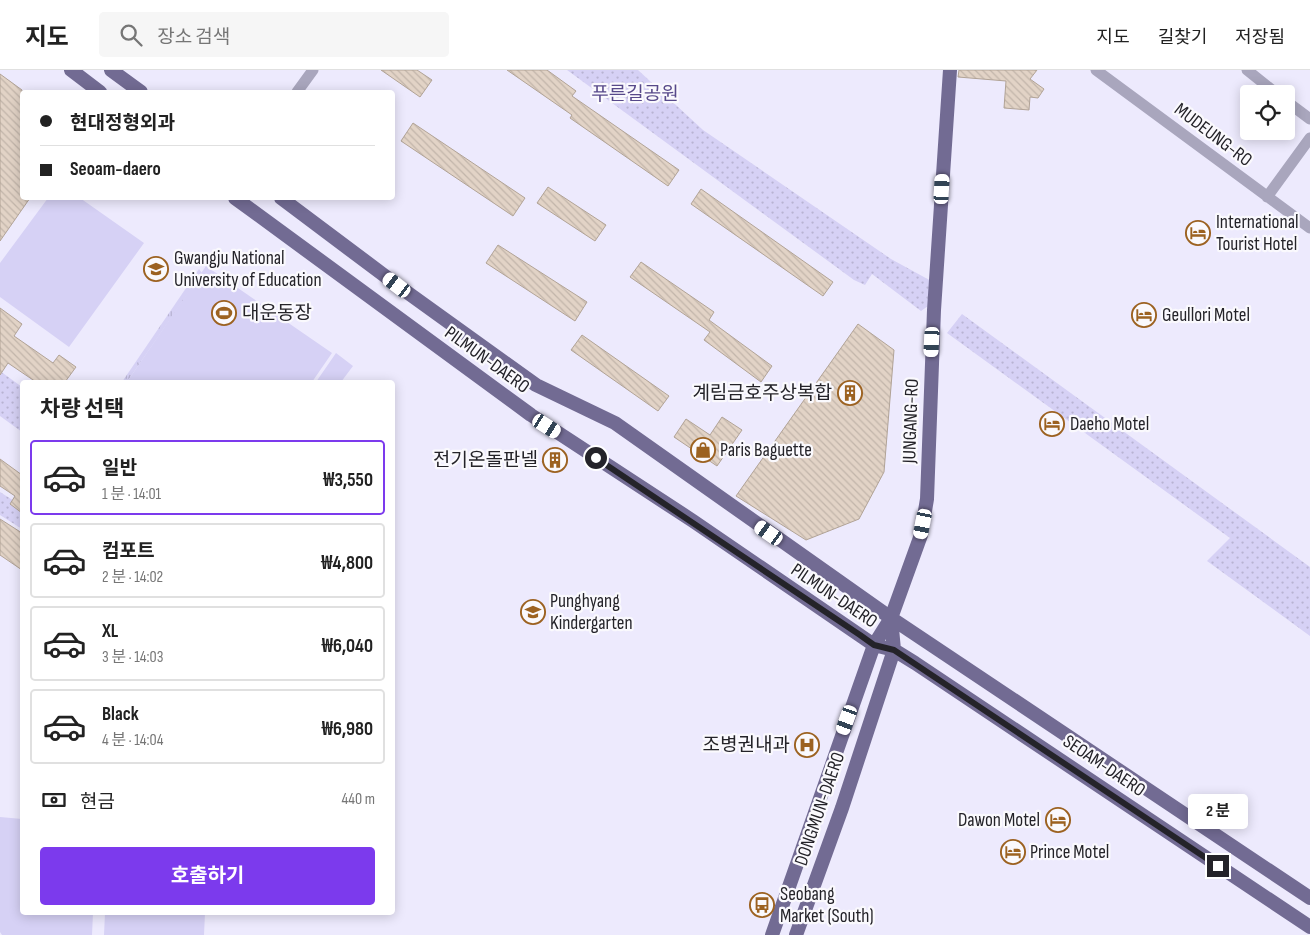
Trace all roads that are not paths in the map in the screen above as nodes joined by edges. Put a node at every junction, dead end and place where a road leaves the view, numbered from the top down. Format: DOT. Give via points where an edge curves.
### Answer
graph roads {
  1 [pos="71,70"];
  2 [pos="111,70"];
  3 [pos="313,70"];
  4 [pos="950,70"];
  5 [pos="1247,70"];
  6 [pos="1100,71"];
  7 [pos="1266,85"];
  8 [pos="97,90"];
  9 [pos="138,90"];
  10 [pos="298,90"];
  11 [pos="1295,108"];
  12 [pos="1310,119"];
  13 [pos="1310,138"];
  14 [pos="1267,197"];
  15 [pos="238,200"];
  16 [pos="284,200"];
  17 [pos="1310,228"];
  18 [pos="891,618"];
  19 [pos="874,645"];
  20 [pos="894,650"];
  21 [pos="1310,898"];
  22 [pos="1310,927"];
  23 [pos="772,935"];
  24 [pos="796,935"];
  1 -- 8 [label="main road"];
  2 -- 9 [label="main road"];
  3 -- 10 [label="street"];
  4 -- 18 [label="main road, JUNGANG-RO" via="934,310 927,499 921,535"];
  5 -- 7 [label="street"];
  6 -- 14 [label="street, MUDEUNG-RO"];
  11 -- 12 [label="street"];
  13 -- 14 [label="street"];
  14 -- 17 [label="street, MUDEUNG-RO"];
  15 -- 19 [label="main road, PILMUN-DAERO" via="531,415"];
  16 -- 18 [label="main road, PILMUN-DAERO" via="536,385 615,423"];
  18 -- 19 [label="main road, DONGMUN-DAERO"];
  18 -- 20 [label="main road, DONGMUN-DAERO"];
  18 -- 21 [label="main road, SEOAM-DAERO"];
  19 -- 20 [label="main road, SEOAM-DAERO"];
  19 -- 23 [label="main road, DONGMUN-DAERO"];
  20 -- 22 [label="main road, SEOAM-DAERO"];
  20 -- 24 [label="main road, DONGMUN-DAERO"];
}
